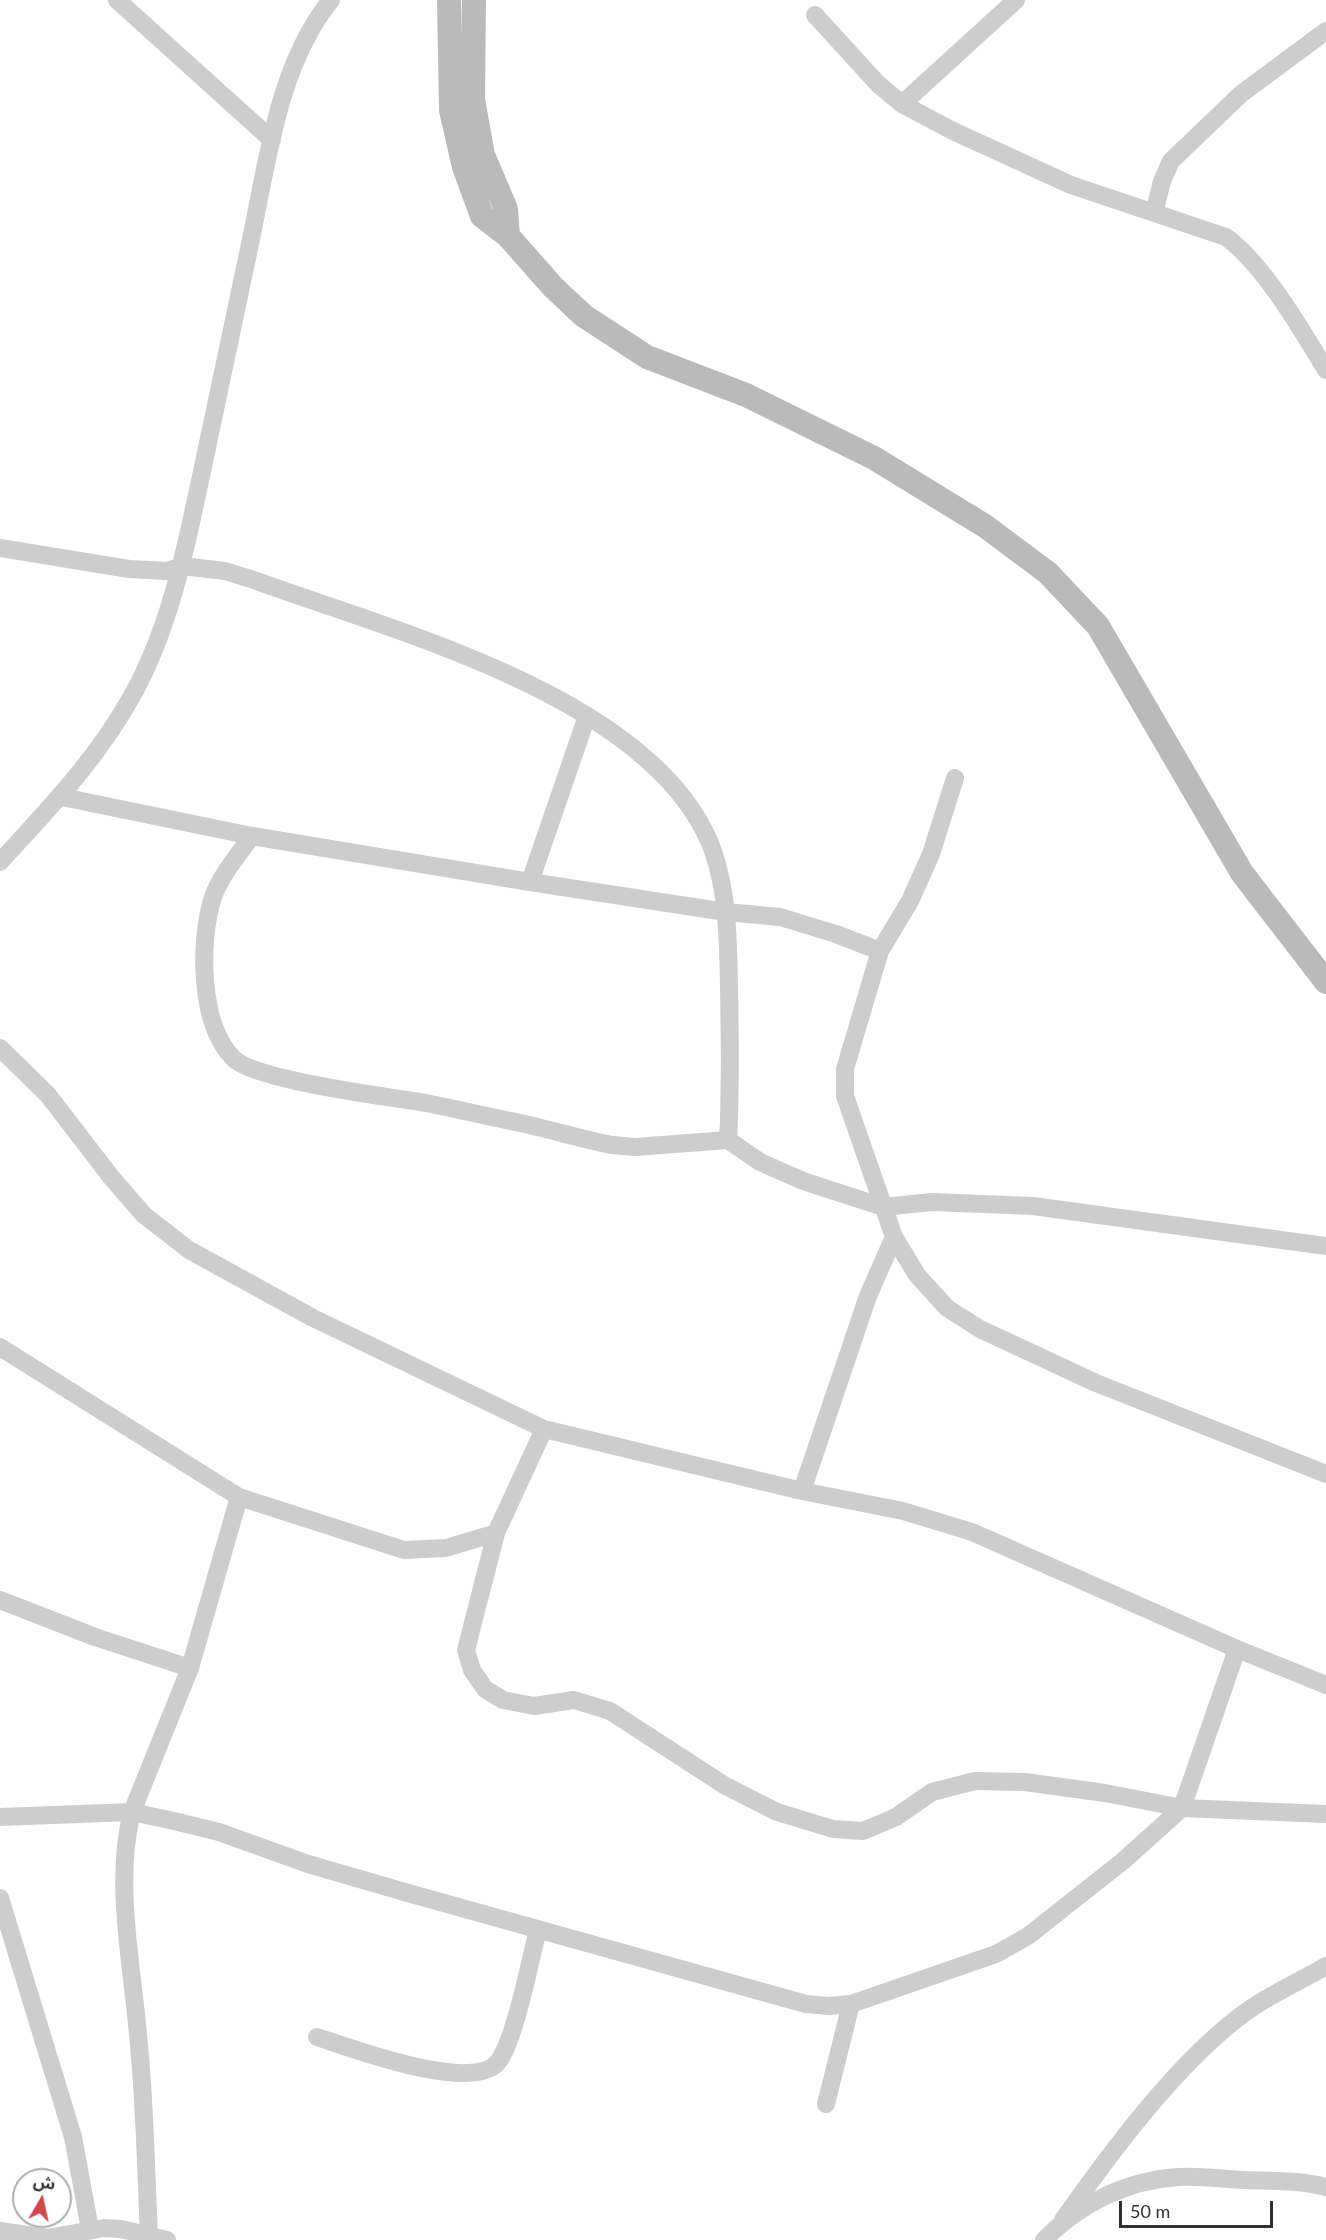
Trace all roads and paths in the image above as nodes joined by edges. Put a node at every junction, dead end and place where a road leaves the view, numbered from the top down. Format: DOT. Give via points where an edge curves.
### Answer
graph roads {
  1 [pos="117,0"];
  2 [pos="331,0"];
  3 [pos="449,0"];
  4 [pos="474,0"];
  5 [pos="1016,0"];
  6 [pos="815,15"];
  7 [pos="1326,31"];
  8 [pos="902,104"];
  9 [pos="272,140"];
  10 [pos="1154,213"];
  11 [pos="507,236"];
  12 [pos="1326,370"];
  13 [pos="0,548"];
  14 [pos="182,566"];
  15 [pos="587,716"];
  16 [pos="955,778"];
  17 [pos="62,796"];
  18 [pos="252,836"];
  19 [pos="0,862"];
  20 [pos="530,882"];
  21 [pos="726,912"];
  22 [pos="880,951"];
  23 [pos="1326,982"];
  24 [pos="0,1048"];
  25 [pos="728,1140"];
  26 [pos="883,1207"];
  27 [pos="894,1236"];
  28 [pos="1326,1246"];
  29 [pos="0,1347"];
  30 [pos="544,1429"];
  31 [pos="1326,1474"];
  32 [pos="802,1491"];
  33 [pos="239,1497"];
  34 [pos="496,1533"];
  35 [pos="0,1600"];
  36 [pos="1237,1649"];
  37 [pos="190,1668"];
  38 [pos="1326,1685"];
  39 [pos="1182,1808"];
  40 [pos="132,1812"];
  41 [pos="1326,1814"];
  42 [pos="0,1817"];
  43 [pos="0,1898"];
  44 [pos="537,1930"];
  45 [pos="1326,1966"];
  46 [pos="851,2004"];
  47 [pos="317,2037"];
  48 [pos="826,2104"];
  49 [pos="1326,2187"];
  50 [pos="1063,2220"];
  51 [pos="90,2229"];
  52 [pos="0,2231"];
  53 [pos="158,2238"];
  54 [pos="1044,2240"];
  1 -- 9 [label="street"];
  2 -- 9 [label="street" via="310,27 298,53"];
  3 -- 11 [label="street" via="451,110 464,167 482,216"];
  4 -- 11 [label="street" via="473,99 483,155 506,209"];
  5 -- 8 [label="street"];
  6 -- 8 [label="street" via="878,84"];
  7 -- 10 [label="street" via="1240,94 1171,161"];
  8 -- 10 [label="street" via="1071,185"];
  9 -- 14 [label="street"];
  10 -- 12 [label="street" via="1226,237 1237,245 1289,312"];
  11 -- 23 [label="street" via="584,316 646,357 746,395 874,458 985,526 1048,573 1098,626 1242,873"];
  13 -- 14 [label="street" via="152,572"];
  14 -- 15 [label="street" via="225,571 254,580 479,660"];
  14 -- 17 [label="street" via="152,656 132,695 98,751"];
  15 -- 20 [label="street"];
  15 -- 21 [label="street" via="670,781 701,826 713,852"];
  16 -- 22 [label="street" via="931,854 910,901"];
  17 -- 18 [label="street"];
  17 -- 19 [label="street"];
  18 -- 20 [label="street"];
  18 -- 25 [label="street" via="214,896 206,930 208,1007 219,1036 234,1059 258,1072 612,1145 636,1147"];
  20 -- 21 [label="street"];
  21 -- 22 [label="street" via="780,917"];
  21 -- 25 [label="street" via="731,1087"];
  22 -- 26 [label="street" via="845,1069 845,1096"];
  24 -- 30 [label="street" via="48,1095 144,1215 189,1250 314,1318"];
  25 -- 26 [label="street" via="760,1161 804,1181"];
  26 -- 27 [label="street"];
  26 -- 28 [label="street" via="932,1202 1033,1206"];
  27 -- 31 [label="street" via="917,1275 947,1308 980,1329 1096,1383"];
  27 -- 32 [label="street" via="868,1296"];
  29 -- 33 [label="street"];
  30 -- 32 [label="street"];
  30 -- 34 [label="street"];
  32 -- 36 [label="street" via="903,1511 972,1532"];
  33 -- 34 [label="street" via="404,1550 446,1548"];
  33 -- 37 [label="street"];
  34 -- 39 [label="street" via="466,1650 472,1670 486,1689 503,1701 534,1706 574,1700 610,1711 724,1785 777,1812 833,1829 862,1831 896,1817 932,1792 975,1781 1025,1782"];
  35 -- 37 [label="street"];
  36 -- 38 [label="street"];
  36 -- 39 [label="street"];
  37 -- 40 [label="street"];
  39 -- 41 [label="street"];
  39 -- 46 [label="street" via="1123,1861 1028,1936 996,1954"];
  40 -- 42 [label="street"];
  40 -- 44 [label="street" via="219,1832 308,1864"];
  40 -- 53 [label="street" via="125,1855 126,1907"];
  43 -- 51 [label="street" via="73,2137"];
  44 -- 46 [label="street" via="806,2004"];
  44 -- 47 [label="street" via="505,2048 498,2063 486,2069 473,2073 437,2071"];
  45 -- 50 [label="street" via="1244,2013 1220,2033 1183,2069 1102,2165"];
  46 -- 48 [label="street"];
  49 -- 50 [label="street" via="1178,2177 1120,2190"];
  50 -- 54 [label="street"];
  51 -- 52 [label="street" via="47,2238"];
  51 -- 53 [label="street" via="121,2229"];
}
